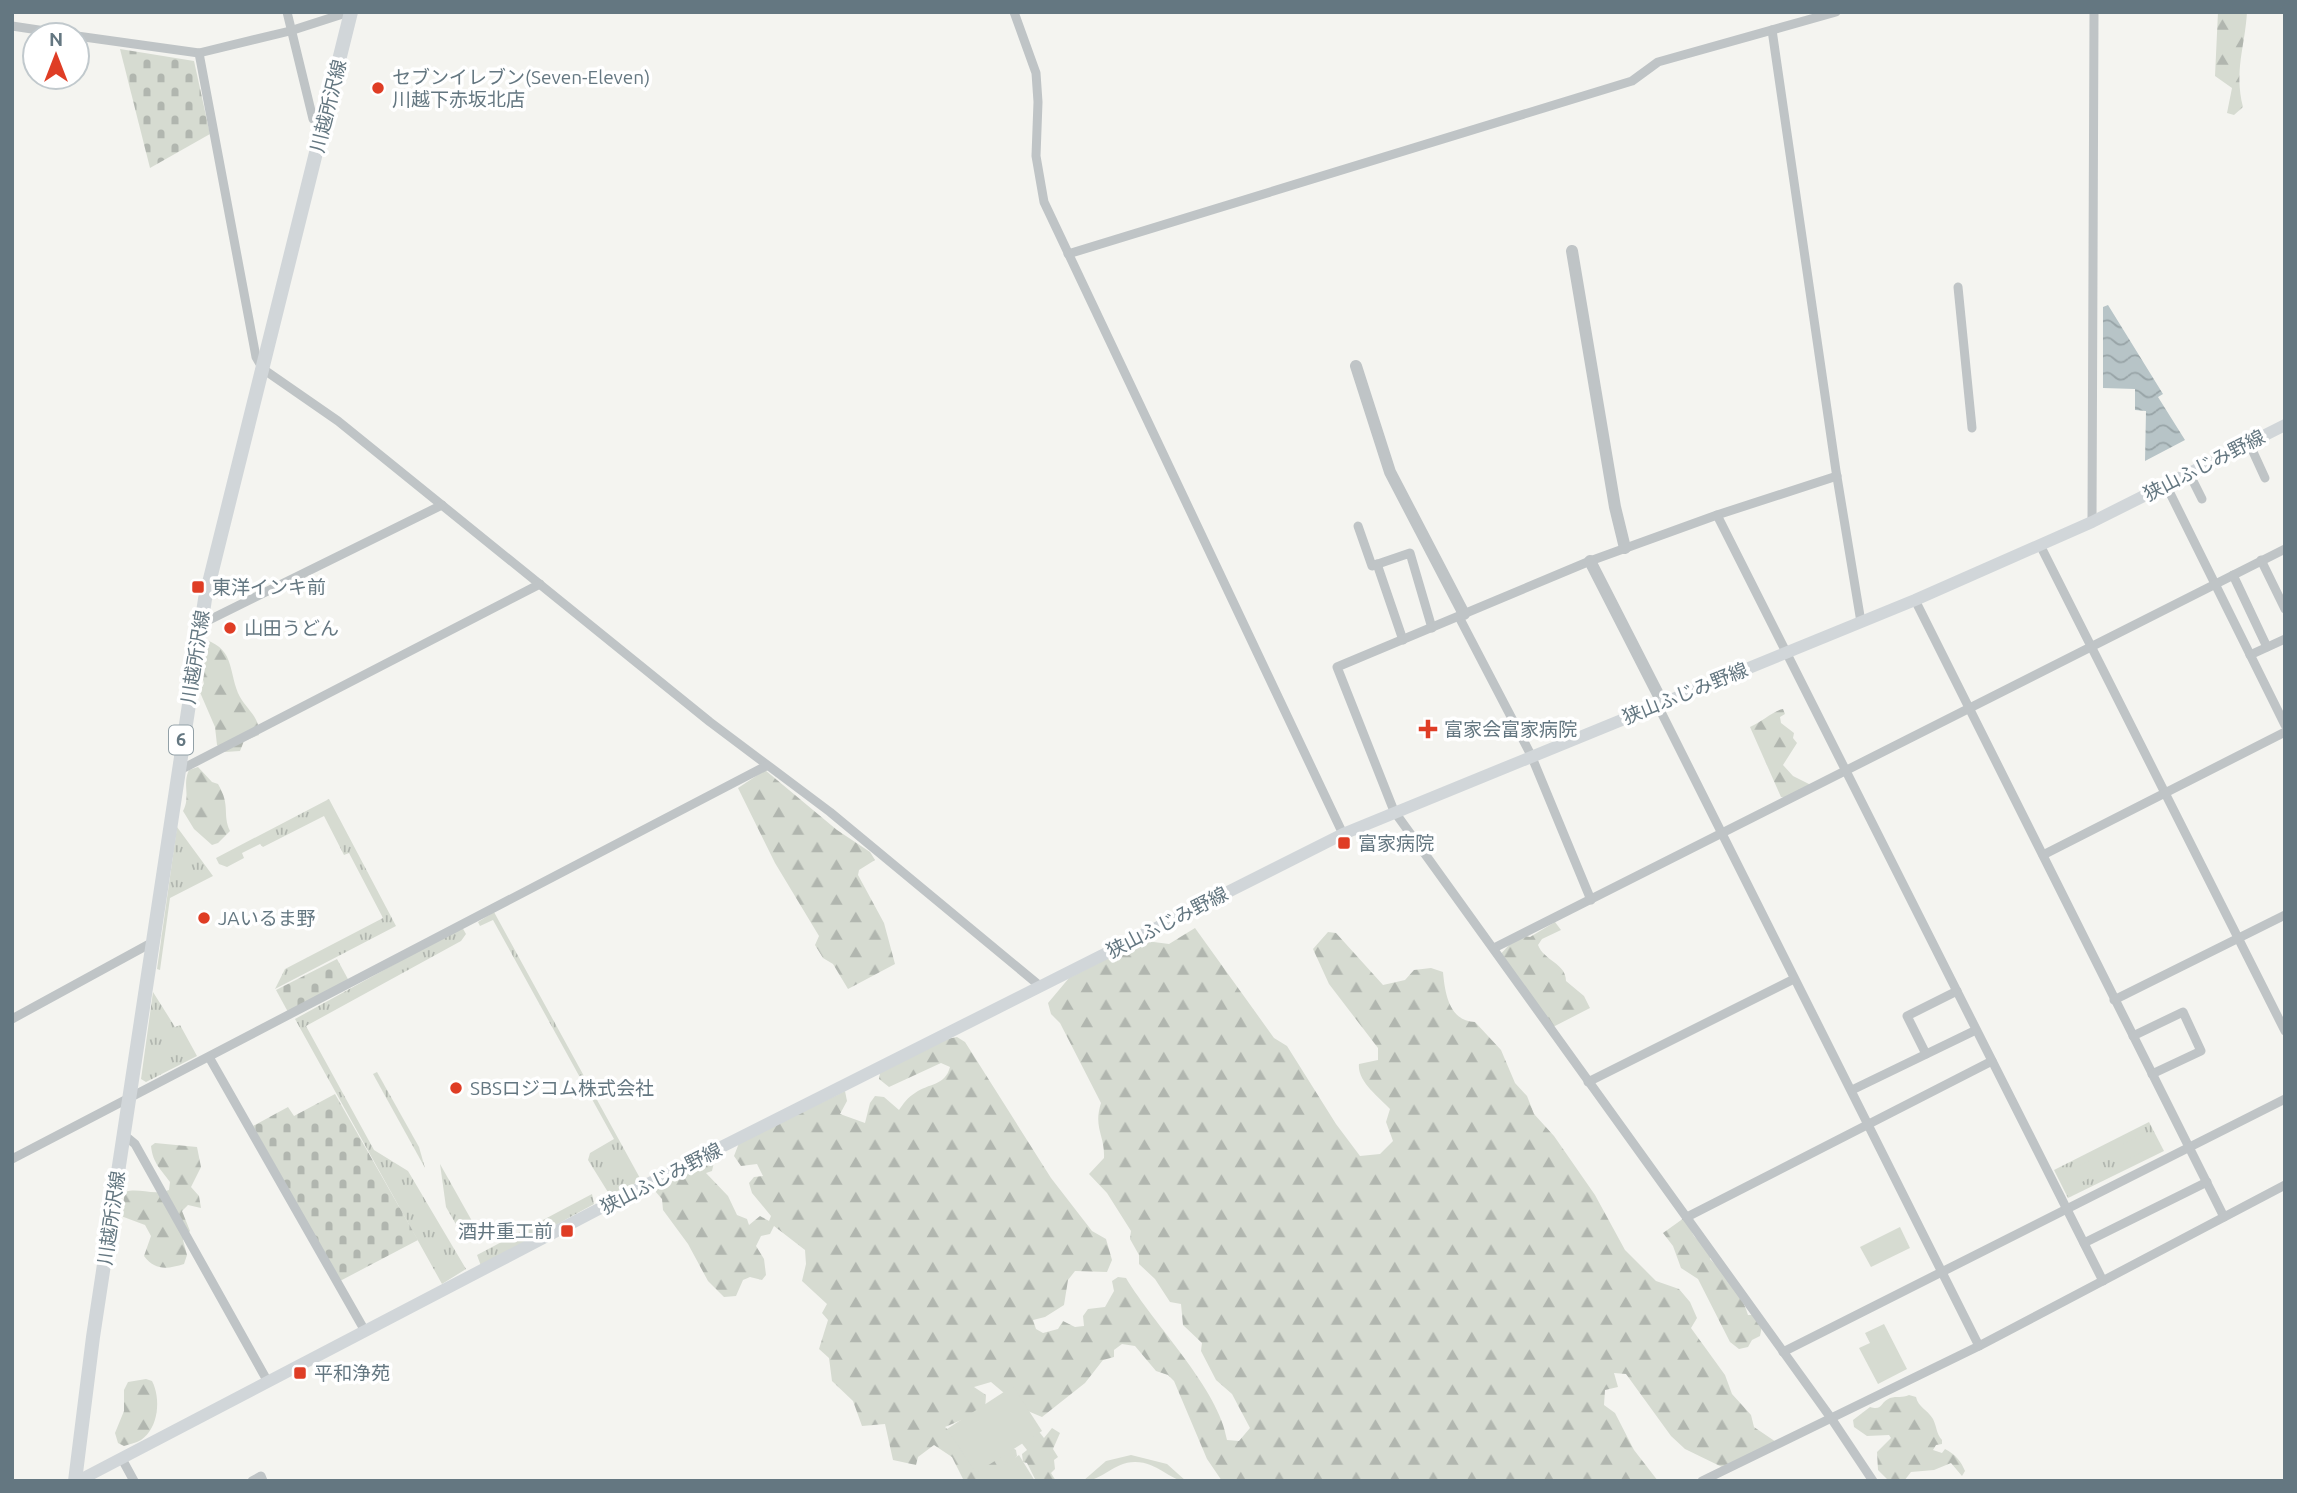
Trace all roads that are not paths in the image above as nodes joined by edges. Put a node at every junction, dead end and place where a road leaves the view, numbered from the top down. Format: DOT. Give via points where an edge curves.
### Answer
graph roads {
  1 [pos="287,12"];
  2 [pos="350,12"];
  3 [pos="1014,12"];
  4 [pos="1836,12"];
  5 [pos="2094,12"];
  6 [pos="1772,30"];
  7 [pos="290,31"];
  8 [pos="91,38"];
  9 [pos="199,53"];
  10 [pos="323,123"];
  11 [pos="1572,251"];
  12 [pos="1068,254"];
  13 [pos="1958,287"];
  14 [pos="1356,366"];
  15 [pos="263,369"];
  16 [pos="2285,425"];
  17 [pos="1972,428"];
  18 [pos="2249,443"];
  19 [pos="2189,474"];
  20 [pos="1837,476"];
  21 [pos="2265,478"];
  22 [pos="2166,485"];
  23 [pos="2202,499"];
  24 [pos="442,505"];
  25 [pos="1717,515"];
  26 [pos="2092,522"];
  27 [pos="1358,526"];
  28 [pos="2040,545"];
  29 [pos="1427,546"];
  30 [pos="1625,548"];
  31 [pos="2285,549"];
  32 [pos="1410,553"];
  33 [pos="2261,560"];
  34 [pos="1590,561"];
  35 [pos="1377,564"];
  36 [pos="2232,575"];
  37 [pos="2214,583"];
  38 [pos="540,584"];
  39 [pos="1915,600"];
  40 [pos="2285,609"];
  41 [pos="1462,616"];
  42 [pos="1861,622"];
  43 [pos="201,624"];
  44 [pos="1432,628"];
  45 [pos="2285,639"];
  46 [pos="1403,640"];
  47 [pos="2091,646"];
  48 [pos="2267,647"];
  49 [pos="1787,652"];
  50 [pos="2249,655"];
  51 [pos="1659,703"];
  52 [pos="1968,708"];
  53 [pos="2285,725"];
  54 [pos="2285,732"];
  55 [pos="1531,755"];
  56 [pos="766,766"];
  57 [pos="1846,771"];
  58 [pos="177,772"];
  59 [pos="2164,791"];
  60 [pos="1394,811"];
  61 [pos="1343,834"];
  62 [pos="1721,834"];
  63 [pos="2043,855"];
  64 [pos="1591,900"];
  65 [pos="2285,915"];
  66 [pos="2238,939"];
  67 [pos="153,942"];
  68 [pos="1494,948"];
  69 [pos="1794,979"];
  70 [pos="1040,986"];
  71 [pos="1957,991"];
  72 [pos="2114,1000"];
  73 [pos="12,1019"];
  74 [pos="1976,1030"];
  75 [pos="2285,1031"];
  76 [pos="2133,1037"];
  77 [pos="1926,1054"];
  78 [pos="209,1057"];
  79 [pos="1992,1061"];
  80 [pos="2152,1074"];
  81 [pos="1588,1082"];
  82 [pos="1852,1090"];
  83 [pos="129,1098"];
  84 [pos="2285,1098"];
  85 [pos="1870,1124"];
  86 [pos="123,1134"];
  87 [pos="2189,1147"];
  88 [pos="12,1159"];
  89 [pos="2207,1182"];
  90 [pos="2285,1185"];
  91 [pos="2066,1208"];
  92 [pos="1687,1217"];
  93 [pos="2224,1217"];
  94 [pos="2084,1243"];
  95 [pos="1942,1272"];
  96 [pos="2103,1281"];
  97 [pos="365,1331"];
  98 [pos="1979,1346"];
  99 [pos="1783,1352"];
  100 [pos="268,1382"];
  101 [pos="1831,1418"];
  102 [pos="121,1459"];
  103 [pos="76,1481"];
  104 [pos="134,1481"];
  105 [pos="252,1481"];
  106 [pos="263,1481"];
  107 [pos="1702,1481"];
  108 [pos="1873,1481"];
  1 -- 7 [label="street"];
  2 -- 7 [label="street"];
  2 -- 10 [label="main road, 川越所沢線 / 6"];
  3 -- 12 [label="street" via="1036,73 1039,179 1044,202"];
  4 -- 6 [label="street"];
  5 -- 26 [label="street"];
  6 -- 12 [label="street" via="1658,62 1632,81"];
  6 -- 20 [label="street"];
  7 -- 9 [label="street"];
  7 -- 10 [label="street" via="313,119"];
  8 -- 9 [label="street"];
  9 -- 15 [label="street" via="256,356"];
  10 -- 15 [label="main road, 川越所沢線 / 6"];
  11 -- 30 [label="street"];
  12 -- 61 [label="street"];
  13 -- 17 [label="street"];
  14 -- 29 [label="street" via="1390,471"];
  15 -- 24 [label="street" via="338,421"];
  15 -- 43 [label="main road, 川越所沢線 / 6"];
  16 -- 18 [label="main road, 狭山ふじみ野線"];
  18 -- 19 [label="main road, 狭山ふじみ野線"];
  18 -- 21 [label="street"];
  19 -- 22 [label="main road, 狭山ふじみ野線"];
  19 -- 23 [label="street"];
  20 -- 25 [label="street"];
  20 -- 42 [label="street"];
  22 -- 26 [label="main road, 狭山ふじみ野線"];
  22 -- 37 [label="street"];
  24 -- 38 [label="street"];
  24 -- 43 [label="street"];
  25 -- 30 [label="street"];
  25 -- 49 [label="street"];
  26 -- 28 [label="main road, 狭山ふじみ野線"];
  27 -- 35 [label="street" via="1372,566"];
  28 -- 39 [label="main road, 狭山ふじみ野線"];
  28 -- 47 [label="street"];
  29 -- 32 [label="street"];
  29 -- 41 [label="street"];
  30 -- 34 [label="street"];
  31 -- 33 [label="street"];
  32 -- 35 [label="street"];
  32 -- 44 [label="street"];
  33 -- 36 [label="street"];
  33 -- 40 [label="street"];
  34 -- 41 [label="street"];
  34 -- 51 [label="street"];
  35 -- 46 [label="street"];
  36 -- 37 [label="street"];
  36 -- 48 [label="street"];
  37 -- 47 [label="street"];
  37 -- 50 [label="street"];
  38 -- 56 [label="street"];
  38 -- 58 [label="street"];
  39 -- 42 [label="main road, 狭山ふじみ野線"];
  39 -- 52 [label="street"];
  41 -- 44 [label="street"];
  41 -- 55 [label="street"];
  42 -- 49 [label="main road, 狭山ふじみ野線"];
  43 -- 58 [label="main road, 川越所沢線 / 6"];
  44 -- 46 [label="street"];
  45 -- 48 [label="street"];
  46 -- 60 [label="street" via="1337,667"];
  47 -- 52 [label="street"];
  47 -- 59 [label="street"];
  48 -- 50 [label="street"];
  49 -- 51 [label="main road, 狭山ふじみ野線"];
  49 -- 57 [label="street"];
  50 -- 53 [label="street"];
  51 -- 55 [label="main road, 狭山ふじみ野線"];
  51 -- 62 [label="street"];
  52 -- 57 [label="street"];
  52 -- 63 [label="street"];
  54 -- 59 [label="street"];
  55 -- 60 [label="main road, 狭山ふじみ野線"];
  55 -- 64 [label="street"];
  56 -- 70 [label="street" via="830,812"];
  56 -- 78 [label="street"];
  57 -- 62 [label="street"];
  57 -- 71 [label="street"];
  58 -- 67 [label="main road, 川越所沢線 / 6"];
  59 -- 63 [label="street"];
  59 -- 66 [label="street"];
  60 -- 61 [label="main road, 狭山ふじみ野線"];
  60 -- 68 [label="street"];
  61 -- 70 [label="main road, 狭山ふじみ野線"];
  62 -- 64 [label="street"];
  62 -- 69 [label="street"];
  63 -- 72 [label="street"];
  64 -- 68 [label="street"];
  65 -- 66 [label="street"];
  66 -- 72 [label="street"];
  66 -- 75 [label="street"];
  67 -- 73 [label="street"];
  67 -- 83 [label="main road, 川越所沢線 / 6"];
  68 -- 81 [label="street"];
  69 -- 81 [label="street"];
  69 -- 82 [label="street"];
  70 -- 97 [label="main road, 狭山ふじみ野線"];
  71 -- 74 [label="street"];
  71 -- 77 [label="street" via="1907,1016"];
  72 -- 76 [label="street"];
  74 -- 77 [label="street"];
  74 -- 79 [label="street"];
  76 -- 80 [label="street"];
  76 -- 80 [label="street" via="2183,1012 2201,1051"];
  77 -- 82 [label="street"];
  78 -- 83 [label="street"];
  78 -- 97 [label="street"];
  79 -- 85 [label="street"];
  79 -- 91 [label="street"];
  80 -- 87 [label="street"];
  81 -- 92 [label="street"];
  82 -- 85 [label="street"];
  83 -- 86 [label="main road, 川越所沢線 / 6"];
  83 -- 88 [label="street"];
  84 -- 87 [label="street"];
  85 -- 92 [label="street"];
  85 -- 95 [label="street"];
  86 -- 100 [label="street" via="135,1144"];
  86 -- 103 [label="main road, 川越所沢線 / 6"];
  87 -- 89 [label="street"];
  87 -- 91 [label="street"];
  89 -- 93 [label="street"];
  89 -- 94 [label="street"];
  90 -- 93 [label="street"];
  91 -- 94 [label="street"];
  91 -- 95 [label="street"];
  92 -- 99 [label="street"];
  93 -- 96 [label="street"];
  94 -- 96 [label="street"];
  95 -- 98 [label="street"];
  95 -- 99 [label="street"];
  96 -- 98 [label="street"];
  97 -- 100 [label="main road, 狭山ふじみ野線"];
  98 -- 101 [label="street"];
  99 -- 101 [label="street"];
  100 -- 102 [label="main road, 狭山ふじみ野線"];
  101 -- 107 [label="street"];
  101 -- 108 [label="street"];
  102 -- 103 [label="main road, 狭山ふじみ野線"];
  102 -- 104 [label="street"];
  105 -- 106 [label="street" via="261,1476"];
}
